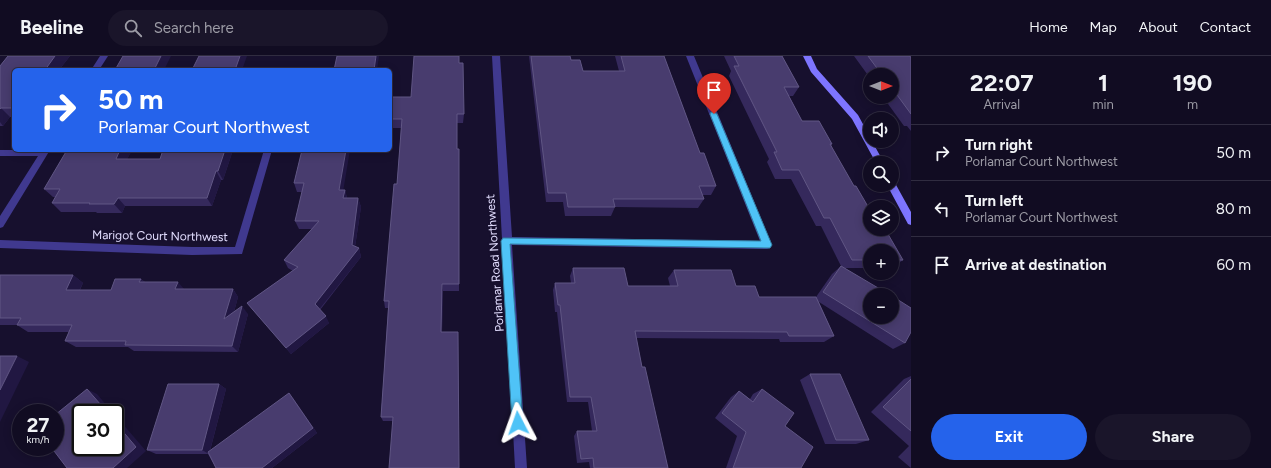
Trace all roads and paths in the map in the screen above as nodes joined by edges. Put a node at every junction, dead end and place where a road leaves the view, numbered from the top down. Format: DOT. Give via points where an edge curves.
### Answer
graph roads {
  1 [pos="104,56"];
  2 [pos="496,56"];
  3 [pos="690,56"];
  4 [pos="807,56"];
  5 [pos="96,68"];
  6 [pos="45,152"];
  7 [pos="267,152"];
  8 [pos="0,153"];
  9 [pos="876,156"];
  10 [pos="896,192"];
  11 [pos="911,221"];
  12 [pos="0,224"];
  13 [pos="506,241"];
  14 [pos="0,244"];
  15 [pos="521,468"];
  1 -- 5 [label="street"];
  2 -- 13 [label="street, Porlamar Road Northwest"];
  3 -- 13 [label="street" via="767,245"];
  4 -- 9 [label="street" via="814,70 855,117"];
  6 -- 8 [label="street"];
  6 -- 12 [label="street"];
  7 -- 14 [label="street, Marigot Court Northwest" via="239,251"];
  10 -- 11 [label="street"];
  13 -- 15 [label="street, Porlamar Road Northwest"];
}
